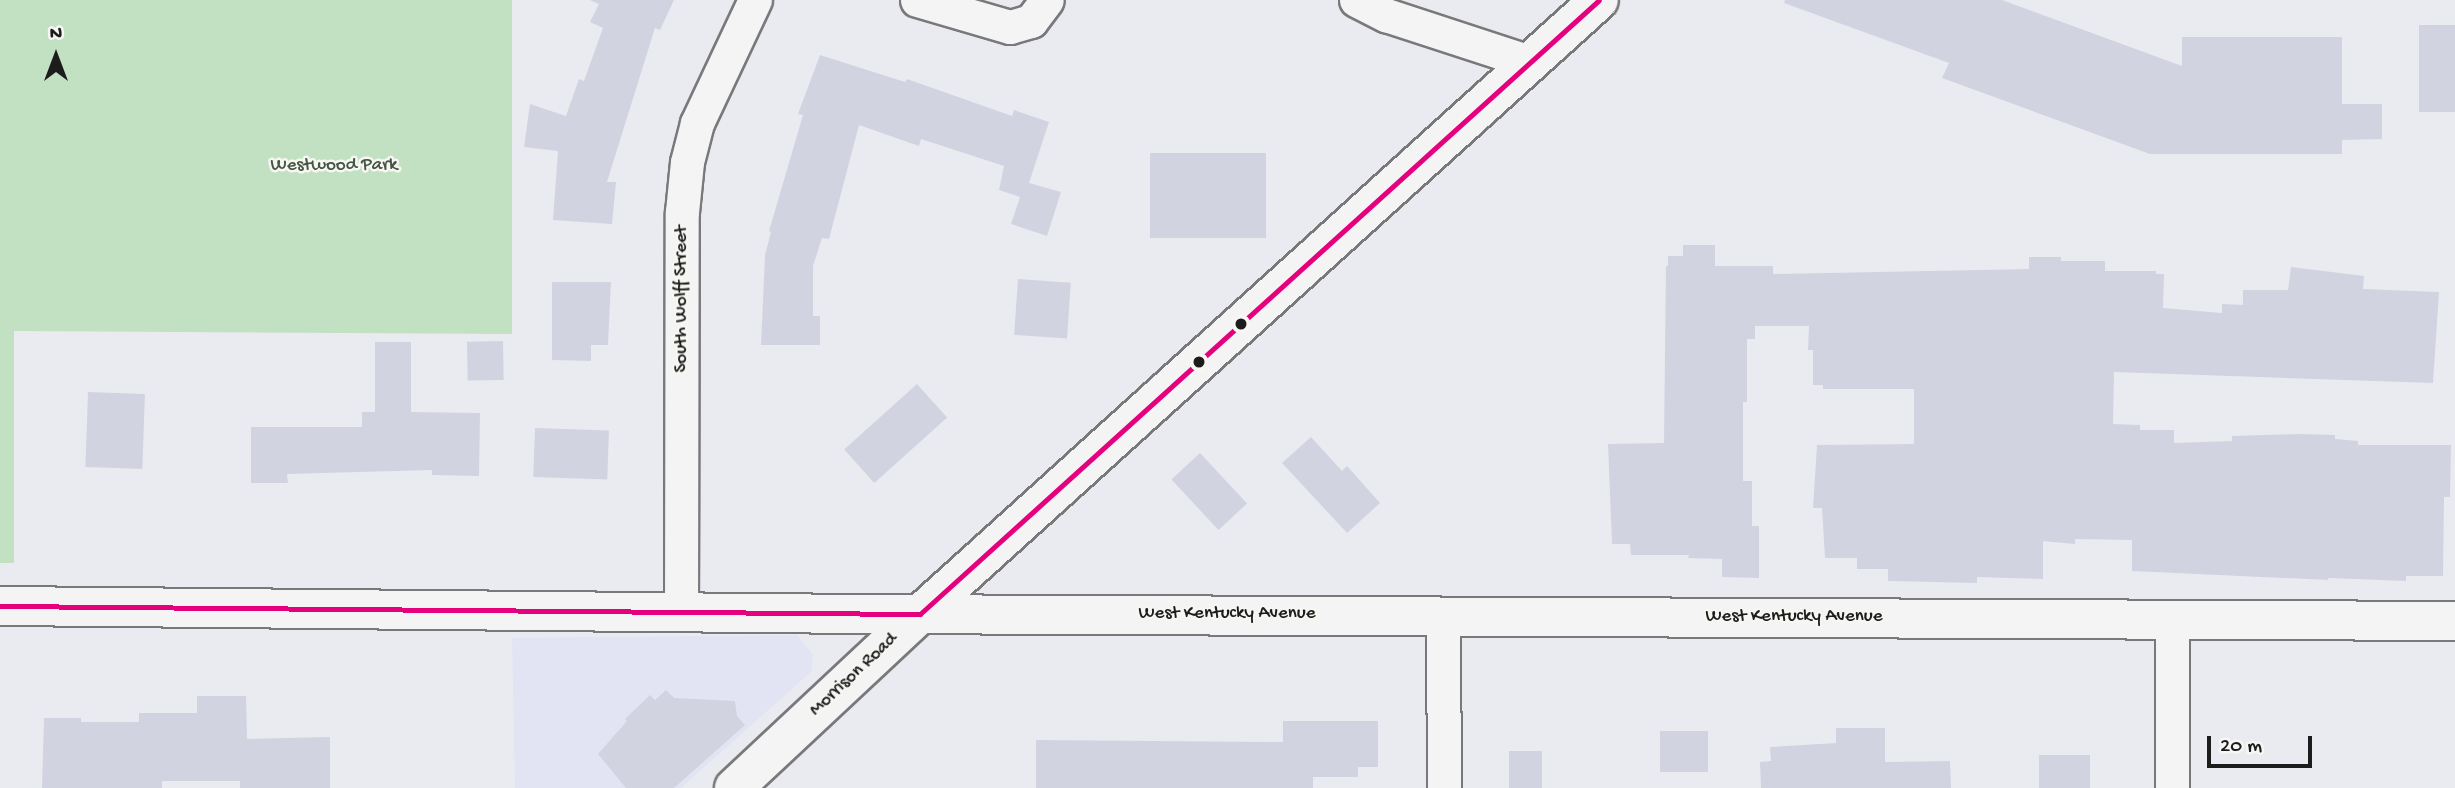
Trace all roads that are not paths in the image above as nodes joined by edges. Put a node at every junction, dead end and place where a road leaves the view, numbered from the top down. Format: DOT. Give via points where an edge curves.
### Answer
graph roads {
  1 [pos="755,0"];
  2 [pos="917,0"];
  3 [pos="1046,0"];
  4 [pos="1356,0"];
  5 [pos="1599,0"];
  6 [pos="1530,62"];
  7 [pos="0,606"];
  8 [pos="681,613"];
  9 [pos="920,614"];
  10 [pos="1443,615"];
  11 [pos="2172,619"];
  12 [pos="2455,621"];
  13 [pos="734,788"];
  14 [pos="1444,788"];
  15 [pos="2172,788"];
  1 -- 8 [label="street, South Wolff Street" via="698,123 687,162 682,212"];
  2 -- 3 [label="street" via="1010,27 1031,21"];
  4 -- 6 [label="street" via="1386,15"];
  5 -- 6 [label="street, Morrison Road"];
  6 -- 9 [label="street, Morrison Road"];
  7 -- 8 [label="street, West Kentucky Avenue"];
  8 -- 9 [label="street, West Kentucky Avenue"];
  9 -- 10 [label="street, West Kentucky Avenue"];
  9 -- 13 [label="street, Morrison Road"];
  10 -- 11 [label="street, West Kentucky Avenue"];
  10 -- 14 [label="street"];
  11 -- 12 [label="street, West Kentucky Avenue"];
  11 -- 15 [label="street"];
}
